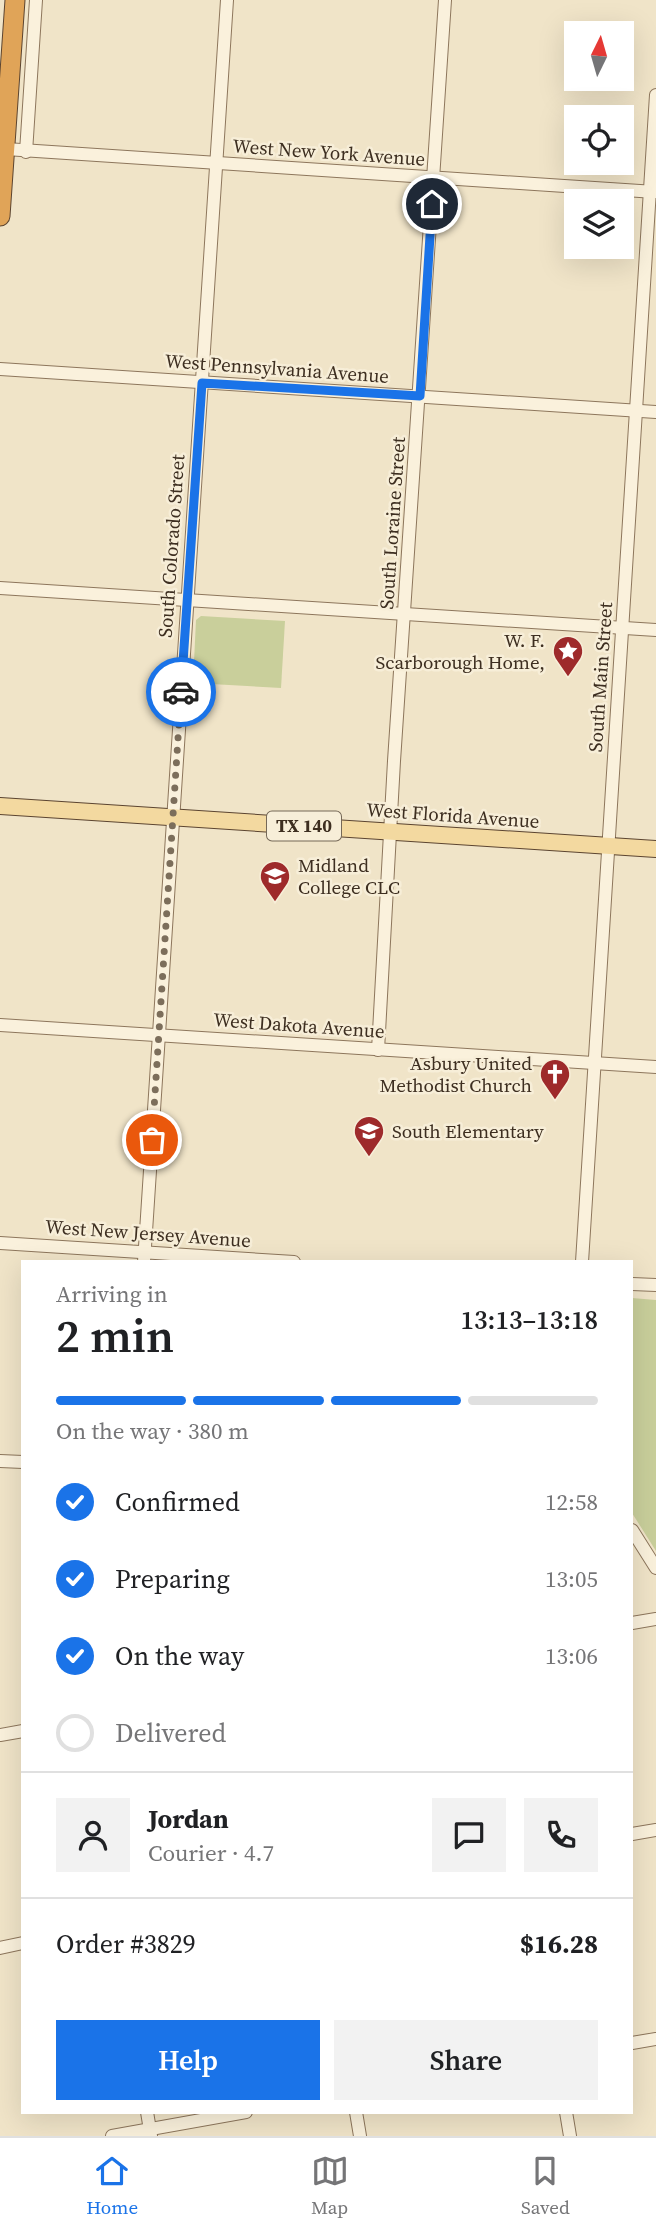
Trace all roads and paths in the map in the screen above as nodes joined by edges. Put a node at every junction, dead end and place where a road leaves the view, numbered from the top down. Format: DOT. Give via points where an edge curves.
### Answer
graph roads {
  1 [pos="15,0"];
  2 [pos="36,0"];
  3 [pos="227,0"];
  4 [pos="445,0"];
  5 [pos="656,94"];
  6 [pos="6,149"];
  7 [pos="26,152"];
  8 [pos="215,164"];
  9 [pos="433,178"];
  10 [pos="653,192"];
  11 [pos="0,216"];
  12 [pos="0,369"];
  13 [pos="202,383"];
  14 [pos="420,396"];
  15 [pos="636,411"];
  16 [pos="656,412"];
  17 [pos="0,588"];
  18 [pos="187,600"];
  19 [pos="405,614"];
  20 [pos="623,627"];
  21 [pos="656,629"];
  22 [pos="0,806"];
  23 [pos="173,818"];
  24 [pos="391,832"];
  25 [pos="609,846"];
  26 [pos="656,849"];
  27 [pos="0,1025"];
  28 [pos="158,1035"];
  29 [pos="378,1050"];
  30 [pos="596,1064"];
  31 [pos="656,1067"];
  32 [pos="0,1243"];
  33 [pos="144,1257"];
  34 [pos="234,1260"];
  35 [pos="582,1260"];
  36 [pos="633,1284"];
  37 [pos="656,1285"];
  38 [pos="0,1461"];
  39 [pos="21,1462"];
  40 [pos="633,1532"];
  41 [pos="656,1568"];
  42 [pos="656,1619"];
  43 [pos="633,1623"];
  44 [pos="21,1731"];
  45 [pos="0,1735"];
  46 [pos="656,1830"];
  47 [pos="633,1834"];
  48 [pos="21,1944"];
  49 [pos="0,1948"];
  50 [pos="656,2039"];
  51 [pos="633,2043"];
  52 [pos="146,2114"];
  53 [pos="238,2114"];
  54 [pos="356,2114"];
  55 [pos="566,2114"];
  56 [pos="150,2133"];
  57 [pos="112,2136"];
  58 [pos="360,2136"];
  59 [pos="570,2136"];
  1 -- 6 [label="highway"];
  2 -- 7 [label="street"];
  3 -- 8 [label="street, South Colorado Street"];
  4 -- 9 [label="street, South Loraine Street"];
  5 -- 10 [label="street, South Main Street"];
  6 -- 7 [label="street, West New York Avenue"];
  6 -- 11 [label="highway"];
  7 -- 8 [label="street, West New York Avenue"];
  8 -- 9 [label="street, West New York Avenue"];
  8 -- 13 [label="street, South Colorado Street"];
  9 -- 10 [label="street, West New York Avenue"];
  9 -- 14 [label="street, South Loraine Street"];
  10 -- 15 [label="street, South Main Street"];
  12 -- 13 [label="street, West Pennsylvania Avenue"];
  13 -- 14 [label="street, West Pennsylvania Avenue"];
  13 -- 18 [label="street, South Colorado Street"];
  14 -- 15 [label="street, West Pennsylvania Avenue"];
  14 -- 19 [label="street, South Loraine Street"];
  15 -- 16 [label="street, West Pennsylvania Avenue"];
  15 -- 20 [label="street, South Main Street"];
  17 -- 18 [label="street"];
  18 -- 19 [label="street"];
  18 -- 23 [label="street, South Colorado Street"];
  19 -- 20 [label="street"];
  19 -- 24 [label="street, South Loraine Street"];
  20 -- 21 [label="street"];
  20 -- 25 [label="street, South Main Street"];
  22 -- 23 [label="main road, West Florida Avenue / TX 140"];
  23 -- 24 [label="main road, West Florida Avenue / TX 140"];
  23 -- 28 [label="street, South Colorado Street"];
  24 -- 25 [label="main road, West Florida Avenue / TX 140"];
  24 -- 29 [label="street, South Loraine Street"];
  25 -- 26 [label="main road, TX 140"];
  25 -- 30 [label="street, South Main Street"];
  27 -- 28 [label="street, West Dakota Avenue"];
  28 -- 29 [label="street, West Dakota Avenue"];
  28 -- 33 [label="street, South Colorado Street"];
  29 -- 30 [label="street, West Dakota Avenue"];
  30 -- 31 [label="street, West Dakota Avenue"];
  30 -- 35 [label="street, South Main Street"];
  32 -- 33 [label="street, West New Jersey Avenue"];
  33 -- 34 [label="street, West New Jersey Avenue"];
  36 -- 37 [label="street"];
  38 -- 39 [label="street"];
  40 -- 41 [label="street"];
  42 -- 43 [label="street"];
  44 -- 45 [label="street"];
  46 -- 47 [label="street"];
  48 -- 49 [label="street"];
  50 -- 51 [label="street"];
  52 -- 56 [label="street"];
  53 -- 56 [label="street"];
  54 -- 58 [label="street"];
  55 -- 59 [label="street"];
  56 -- 57 [label="street"];
}
